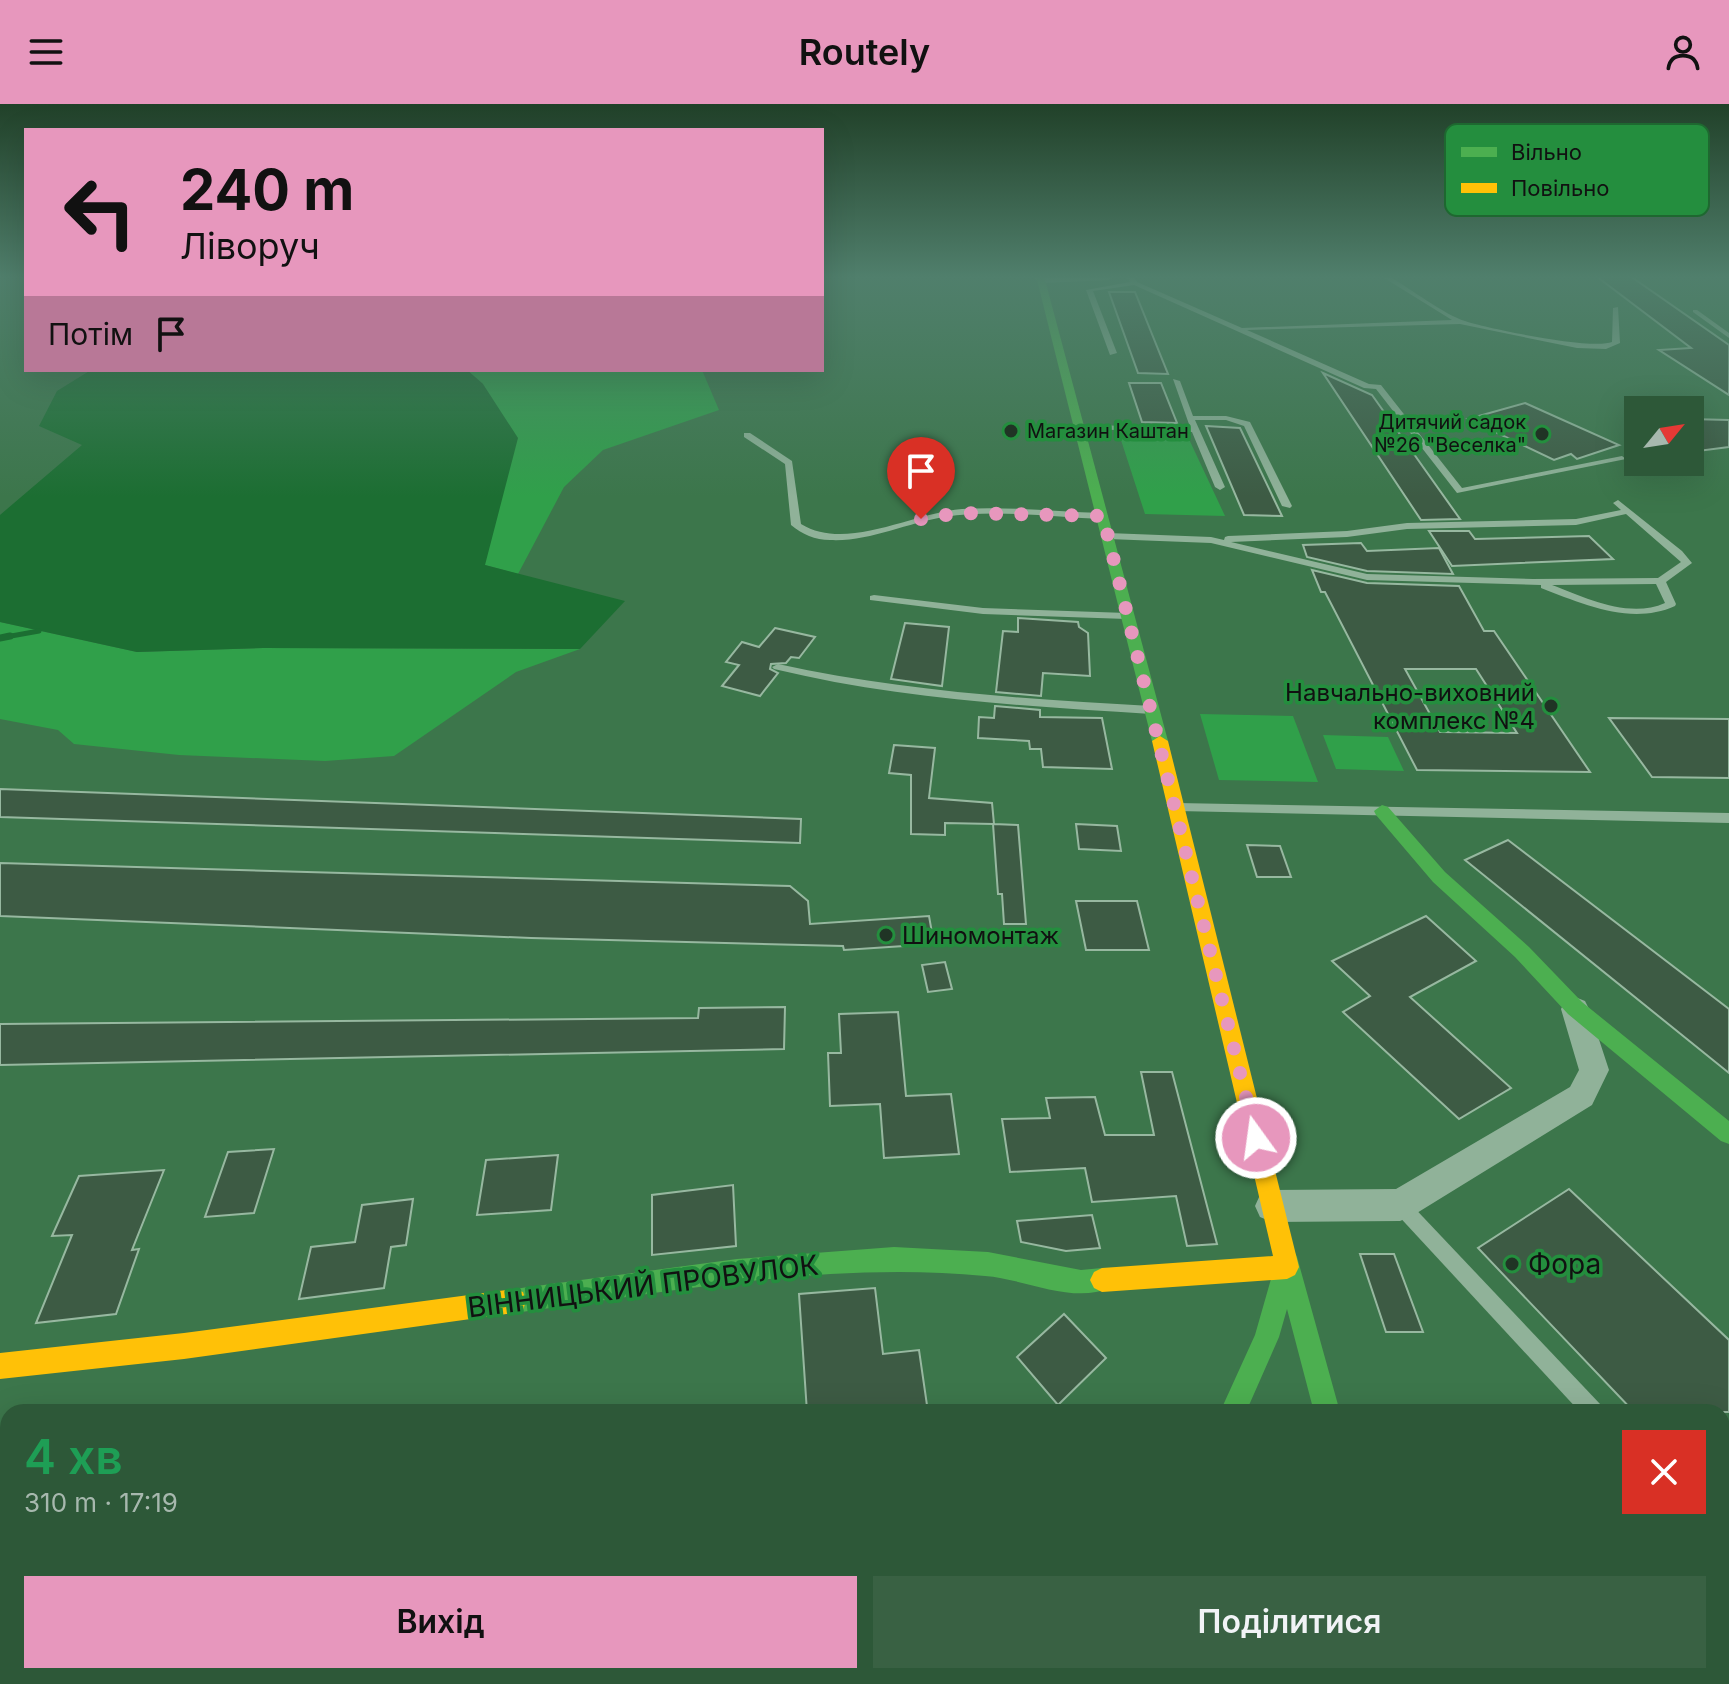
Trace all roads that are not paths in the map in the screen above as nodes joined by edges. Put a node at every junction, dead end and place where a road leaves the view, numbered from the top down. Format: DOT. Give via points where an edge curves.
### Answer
graph roads {
  1 [pos="1059,350"];
  2 [pos="1112,350"];
  3 [pos="1288,350"];
  4 [pos="1113,353"];
  5 [pos="1176,381"];
  6 [pos="1193,418"];
  7 [pos="1080,427"];
  8 [pos="1195,430"];
  9 [pos="747,435"];
  10 [pos="1622,459"];
  11 [pos="1220,487"];
  12 [pos="1618,503"];
  13 [pos="1287,506"];
  14 [pos="1628,511"];
  15 [pos="1103,516"];
  16 [pos="1108,536"];
  17 [pos="1211,540"];
  18 [pos="1660,581"];
  19 [pos="1533,582"];
  20 [pos="874,598"];
  21 [pos="1127,616"];
  22 [pos="778,667"];
  23 [pos="1151,710"];
  24 [pos="1177,807"];
  25 [pos="1382,811"];
  26 [pos="1729,818"];
  27 [pos="1575,1008"];
  28 [pos="1729,1134"];
  29 [pos="1400,1205"];
  30 [pos="1272,1206"];
  31 [pos="1287,1267"];
  32 [pos="0,1366"];
  33 [pos="1237,1404"];
  34 [pos="1325,1404"];
  35 [pos="1587,1404"];
  1 -- 7 [label="main road"];
  2 -- 4 [label="lane"];
  3 -- 10 [label="lane" via="1378,387 1460,491"];
  5 -- 6 [label="lane"];
  6 -- 8 [label="lane"];
  6 -- 13 [label="lane" via="1247,424"];
  7 -- 8 [label="lane"];
  7 -- 15 [label="main road"];
  8 -- 11 [label="lane"];
  9 -- 15 [label="lane" via="789,463 796,525 820,537 875,531 948,513"];
  12 -- 14 [label="lane"];
  14 -- 17 [label="lane" via="1576,522 1407,526"];
  14 -- 18 [label="lane" via="1687,563"];
  15 -- 16 [label="main road"];
  16 -- 17 [label="lane"];
  16 -- 21 [label="main road"];
  17 -- 19 [label="lane" via="1367,577"];
  18 -- 19 [label="lane"];
  18 -- 19 [label="lane" via="1671,604 1661,611 1598,605"];
  20 -- 21 [label="lane" via="983,611"];
  21 -- 23 [label="main road"];
  22 -- 23 [label="lane" via="854,685 934,695"];
  23 -- 24 [label="main road"];
  24 -- 25 [label="lane"];
  24 -- 30 [label="main road"];
  25 -- 26 [label="lane"];
  25 -- 27 [label="main road" via="1439,877"];
  27 -- 28 [label="main road"];
  27 -- 29 [label="street" via="1594,1070 1581,1096"];
  29 -- 30 [label="street"];
  29 -- 35 [label="lane"];
  30 -- 31 [label="main road"];
  31 -- 32 [label="main road, ВІННИЦЬКИЙ ПРОВУЛОК" via="1081,1282 988,1264 878,1260 737,1271"];
  31 -- 33 [label="main road" via="1267,1337"];
  31 -- 34 [label="main road"];
}
